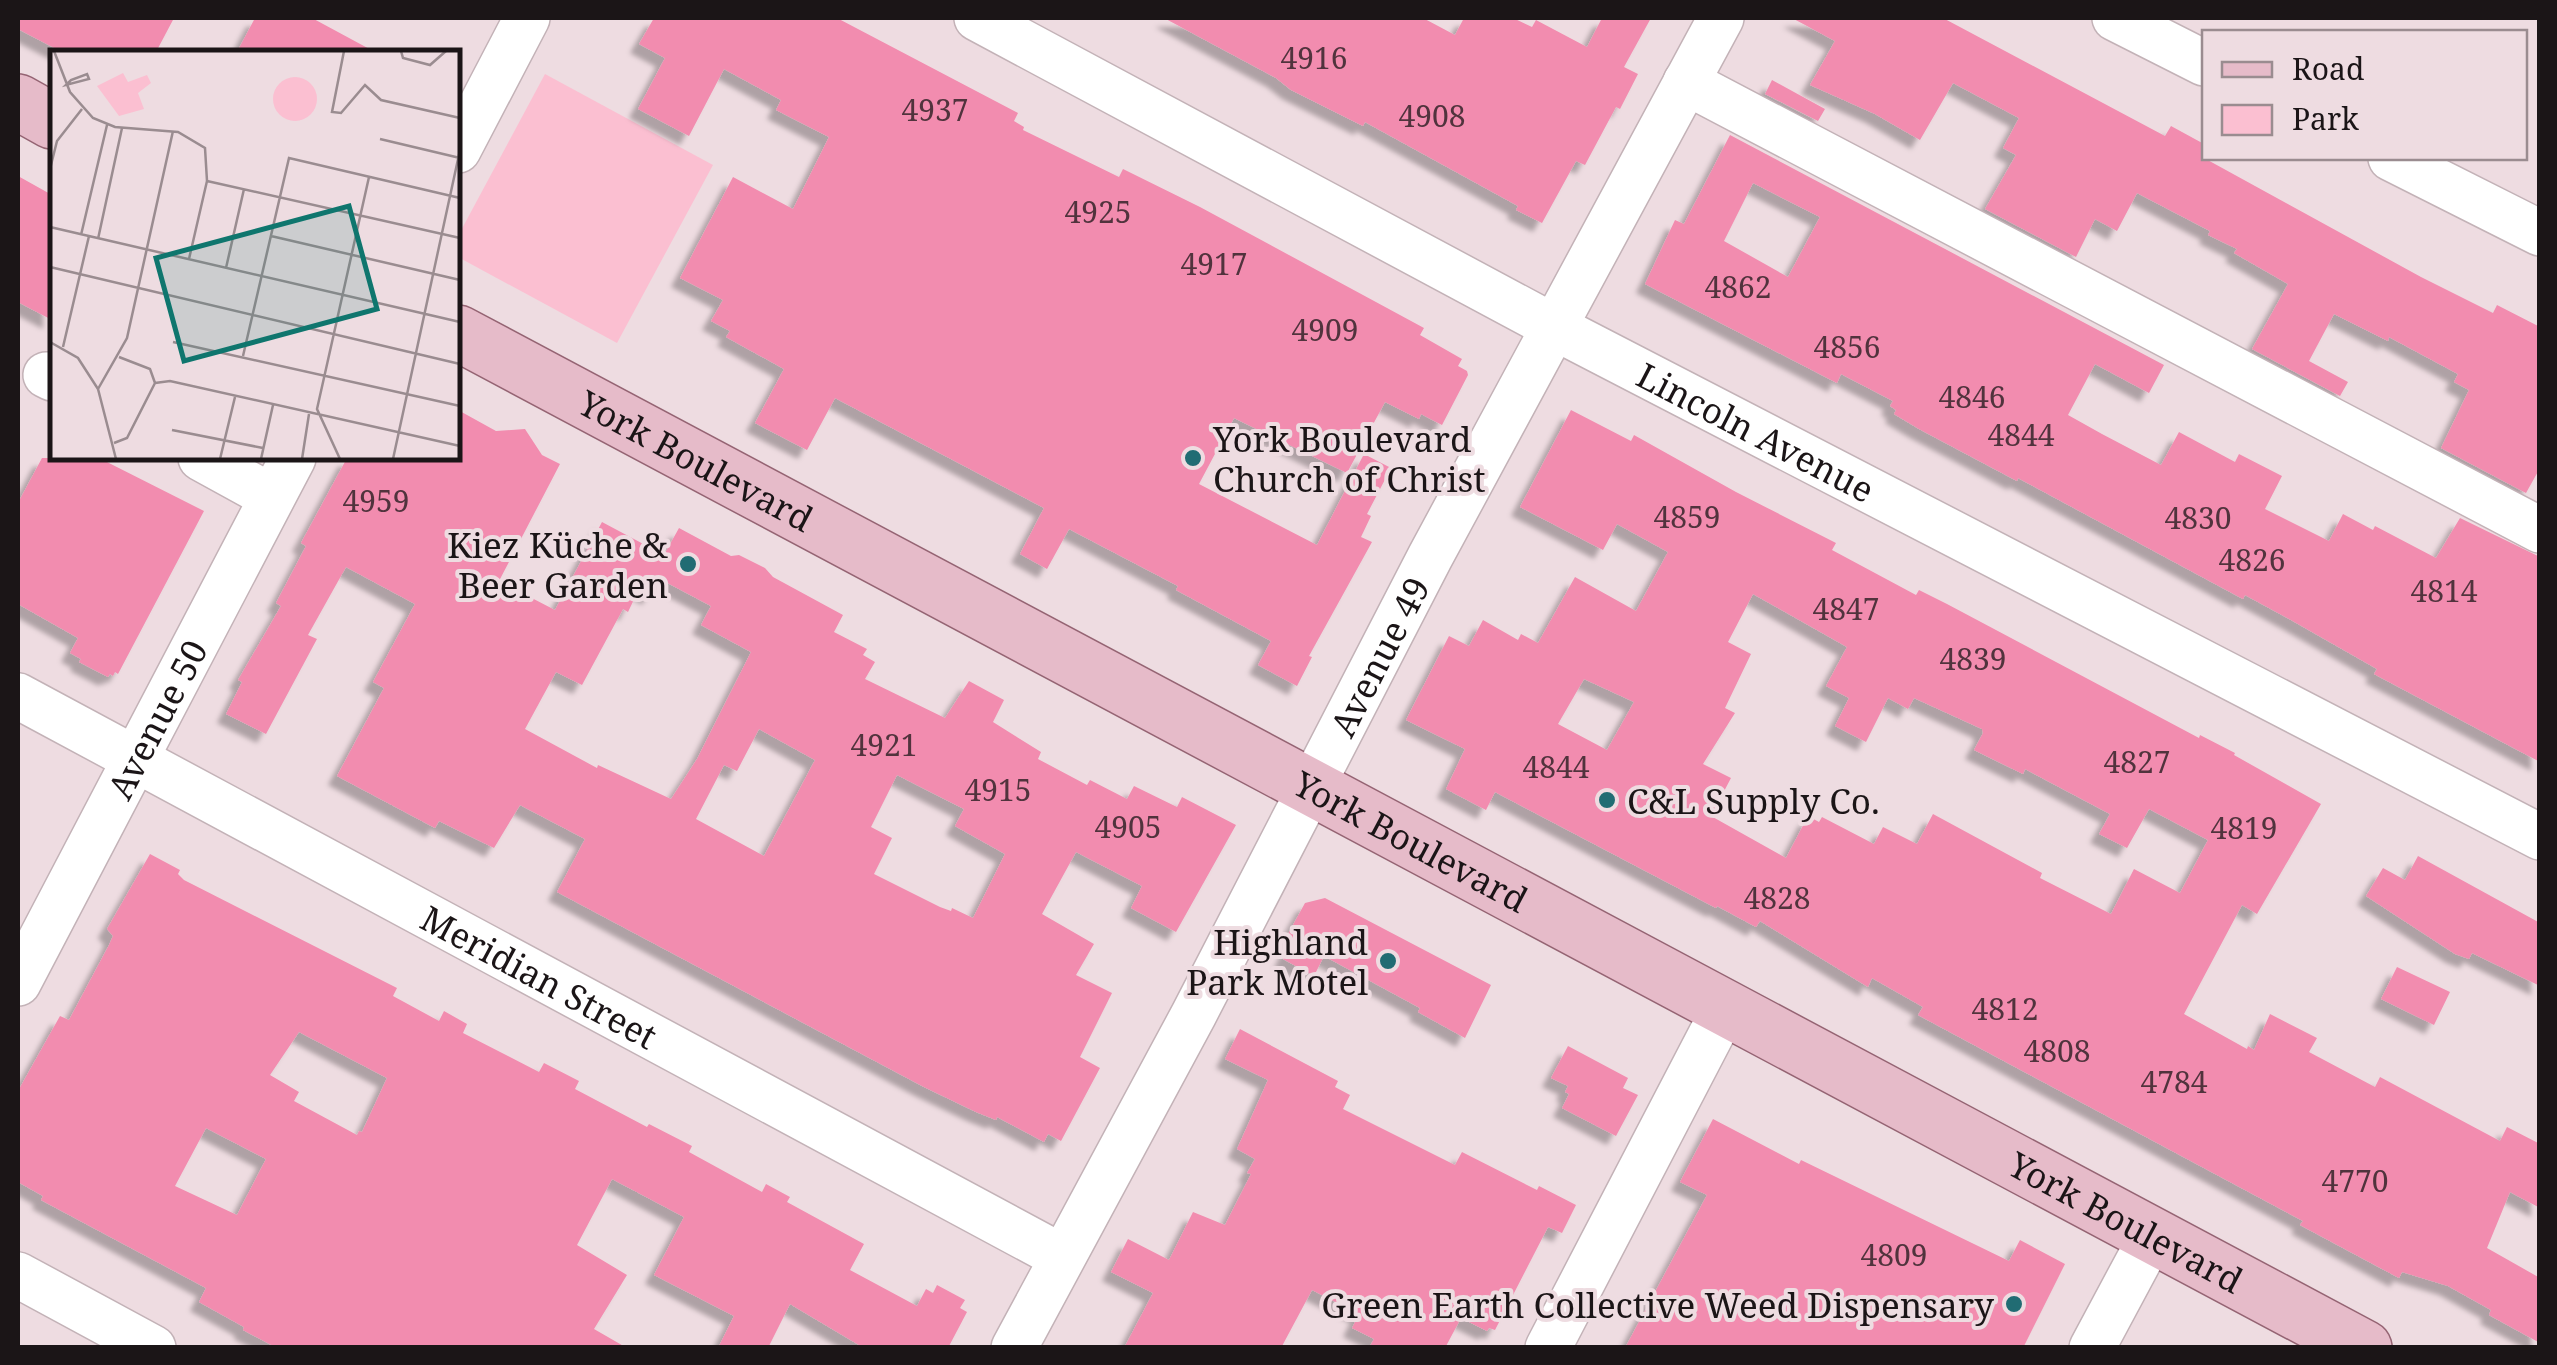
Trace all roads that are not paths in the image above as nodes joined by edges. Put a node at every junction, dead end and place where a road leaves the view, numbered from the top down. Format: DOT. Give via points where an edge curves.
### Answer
graph roads {
  1 [pos="527,18"];
  2 [pos="977,18"];
  3 [pos="1721,18"];
  4 [pos="2116,18"];
  5 [pos="2202,62"];
  6 [pos="1686,82"];
  7 [pos="18,102"];
  8 [pos="50,120"];
  9 [pos="460,146"];
  10 [pos="2395,160"];
  11 [pos="2540,233"];
  12 [pos="1556,328"];
  13 [pos="460,335"];
  14 [pos="205,460"];
  15 [pos="293,460"];
  16 [pos="272,497"];
  17 [pos="2540,530"];
  18 [pos="18,696"];
  19 [pos="135,758"];
  20 [pos="1311,789"];
  21 [pos="2540,836"];
  22 [pos="18,983"];
  23 [pos="1725,1008"];
  24 [pos="2152,1236"];
  25 [pos="1062,1256"];
  26 [pos="18,1275"];
  27 [pos="153,1348"];
  28 [pos="1014,1348"];
  29 [pos="1548,1348"];
  30 [pos="2092,1348"];
  31 [pos="2364,1348"];
  1 -- 9 [label="street"];
  2 -- 12 [label="street, Lincoln Avenue"];
  3 -- 6 [label="street, Avenue 49"];
  4 -- 5 [label="street"];
  6 -- 12 [label="street, Avenue 49"];
  6 -- 17 [label="street"];
  7 -- 8 [label="main road"];
  10 -- 11 [label="street"];
  12 -- 20 [label="street, Avenue 49"];
  12 -- 21 [label="street, Lincoln Avenue"];
  13 -- 20 [label="main road, York Boulevard"];
  14 -- 16 [label="street"];
  15 -- 16 [label="street, Avenue 50"];
  16 -- 19 [label="street, Avenue 50"];
  18 -- 19 [label="street, Meridian Street"];
  19 -- 22 [label="street, Avenue 50"];
  19 -- 25 [label="street, Meridian Street"];
  20 -- 23 [label="main road, York Boulevard"];
  20 -- 25 [label="street, Avenue 49"];
  23 -- 24 [label="main road, York Boulevard"];
  23 -- 29 [label="street"];
  24 -- 30 [label="street"];
  24 -- 31 [label="main road, York Boulevard"];
  25 -- 28 [label="street, Avenue 49"];
  26 -- 27 [label="street"];
}
